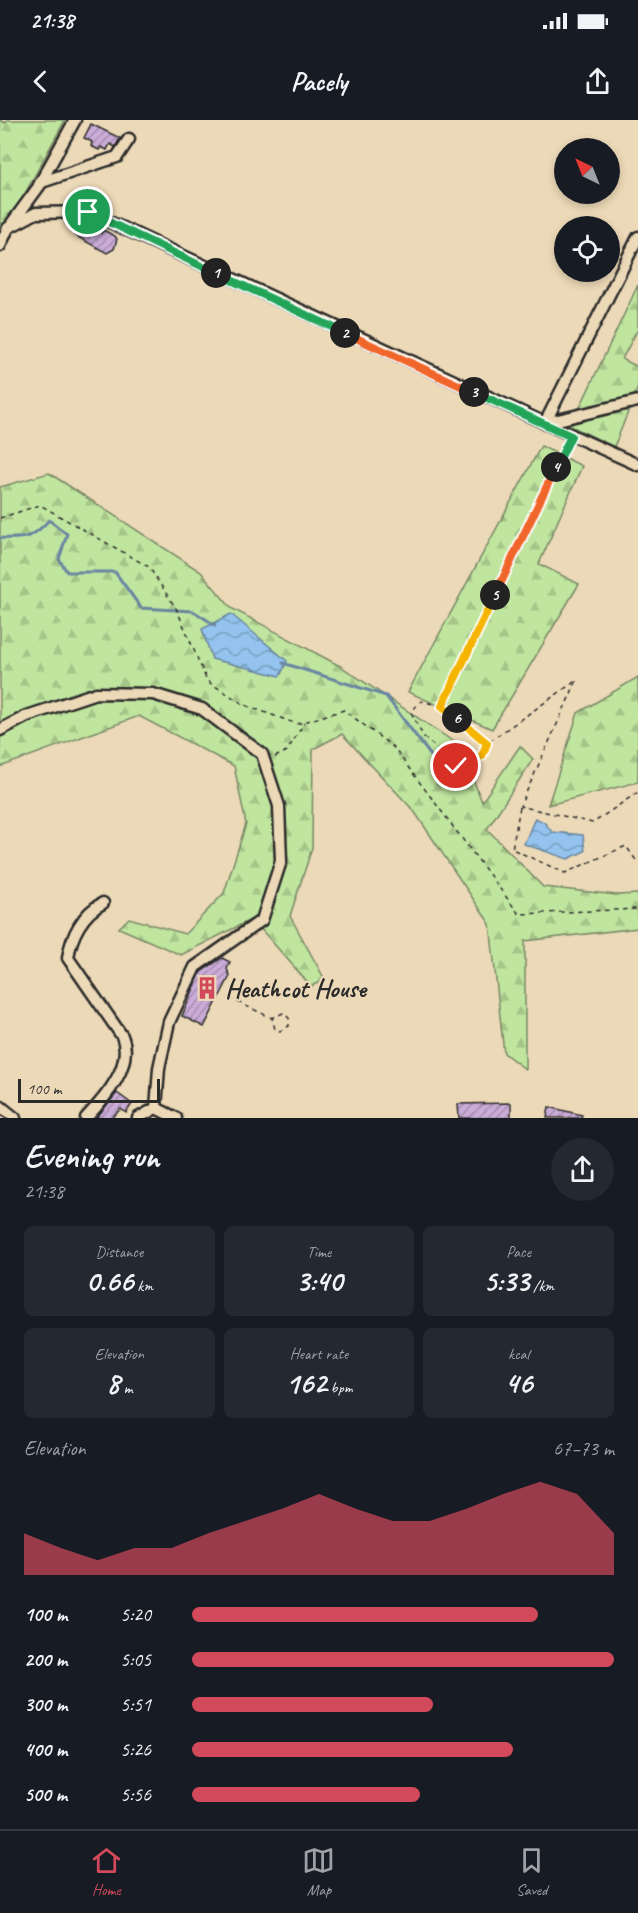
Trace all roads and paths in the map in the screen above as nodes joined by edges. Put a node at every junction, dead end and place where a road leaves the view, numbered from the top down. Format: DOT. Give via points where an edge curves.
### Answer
graph roads {
  1 [pos="75,120"];
  2 [pos="129,139"];
  3 [pos="39,185"];
  4 [pos="8,228"];
  5 [pos="638,237"];
  6 [pos="0,246"];
  7 [pos="638,400"];
  8 [pos="545,423"];
  9 [pos="571,436"];
  10 [pos="638,465"];
  11 [pos="0,518"];
  12 [pos="442,706"];
  13 [pos="304,722"];
  14 [pos="0,730"];
  15 [pos="487,743"];
  16 [pos="275,757"];
  17 [pos="638,792"];
  18 [pos="520,806"];
  19 [pos="638,863"];
  20 [pos="103,903"];
  21 [pos="638,909"];
  22 [pos="229,998"];
  23 [pos="272,1018"];
  24 [pos="0,1106"];
  25 [pos="156,1108"];
  26 [pos="15,1118"];
  27 [pos="86,1118"];
  28 [pos="138,1118"];
  29 [pos="176,1118"];
  1 -- 3 [label="street"];
  2 -- 3 [label="street" via="117,157"];
  3 -- 4 [label="street"];
  4 -- 6 [label="street"];
  4 -- 8 [label="street" via="36,213 88,212"];
  5 -- 8 [label="street"];
  7 -- 8 [label="street"];
  8 -- 9 [label="street"];
  9 -- 10 [label="street"];
  9 -- 12 [label="path"];
  11 -- 13 [label="path" via="40,505 149,567 177,610 207,681 245,705 297,724"];
  12 -- 15 [label="path"];
  12 -- 15 [label="path" via="421,701 411,712 423,736 456,766 482,756"];
  13 -- 16 [label="path" via="287,751"];
  13 -- 21 [label="path" via="344,710 393,747 519,914"];
  14 -- 25 [label="street" via="27,716 96,693 153,694 202,709 262,754 279,806 281,861 262,920 195,967 169,1022 159,1068"];
  15 -- 18 [label="path" via="578,680"];
  17 -- 18 [label="path" via="593,823"];
  18 -- 19 [label="path" via="512,849 565,873 626,846"];
  20 -- 27 [label="street" via="92,908 70,941 68,958 122,1036 126,1048 124,1066"];
  22 -- 23 [label="path"];
  23 -- 23 [label="path" via="275,1029 280,1031 289,1026 289,1018 283,1013"];
  24 -- 26 [label="street"];
  25 -- 28 [label="street"];
  25 -- 29 [label="street"];
}
